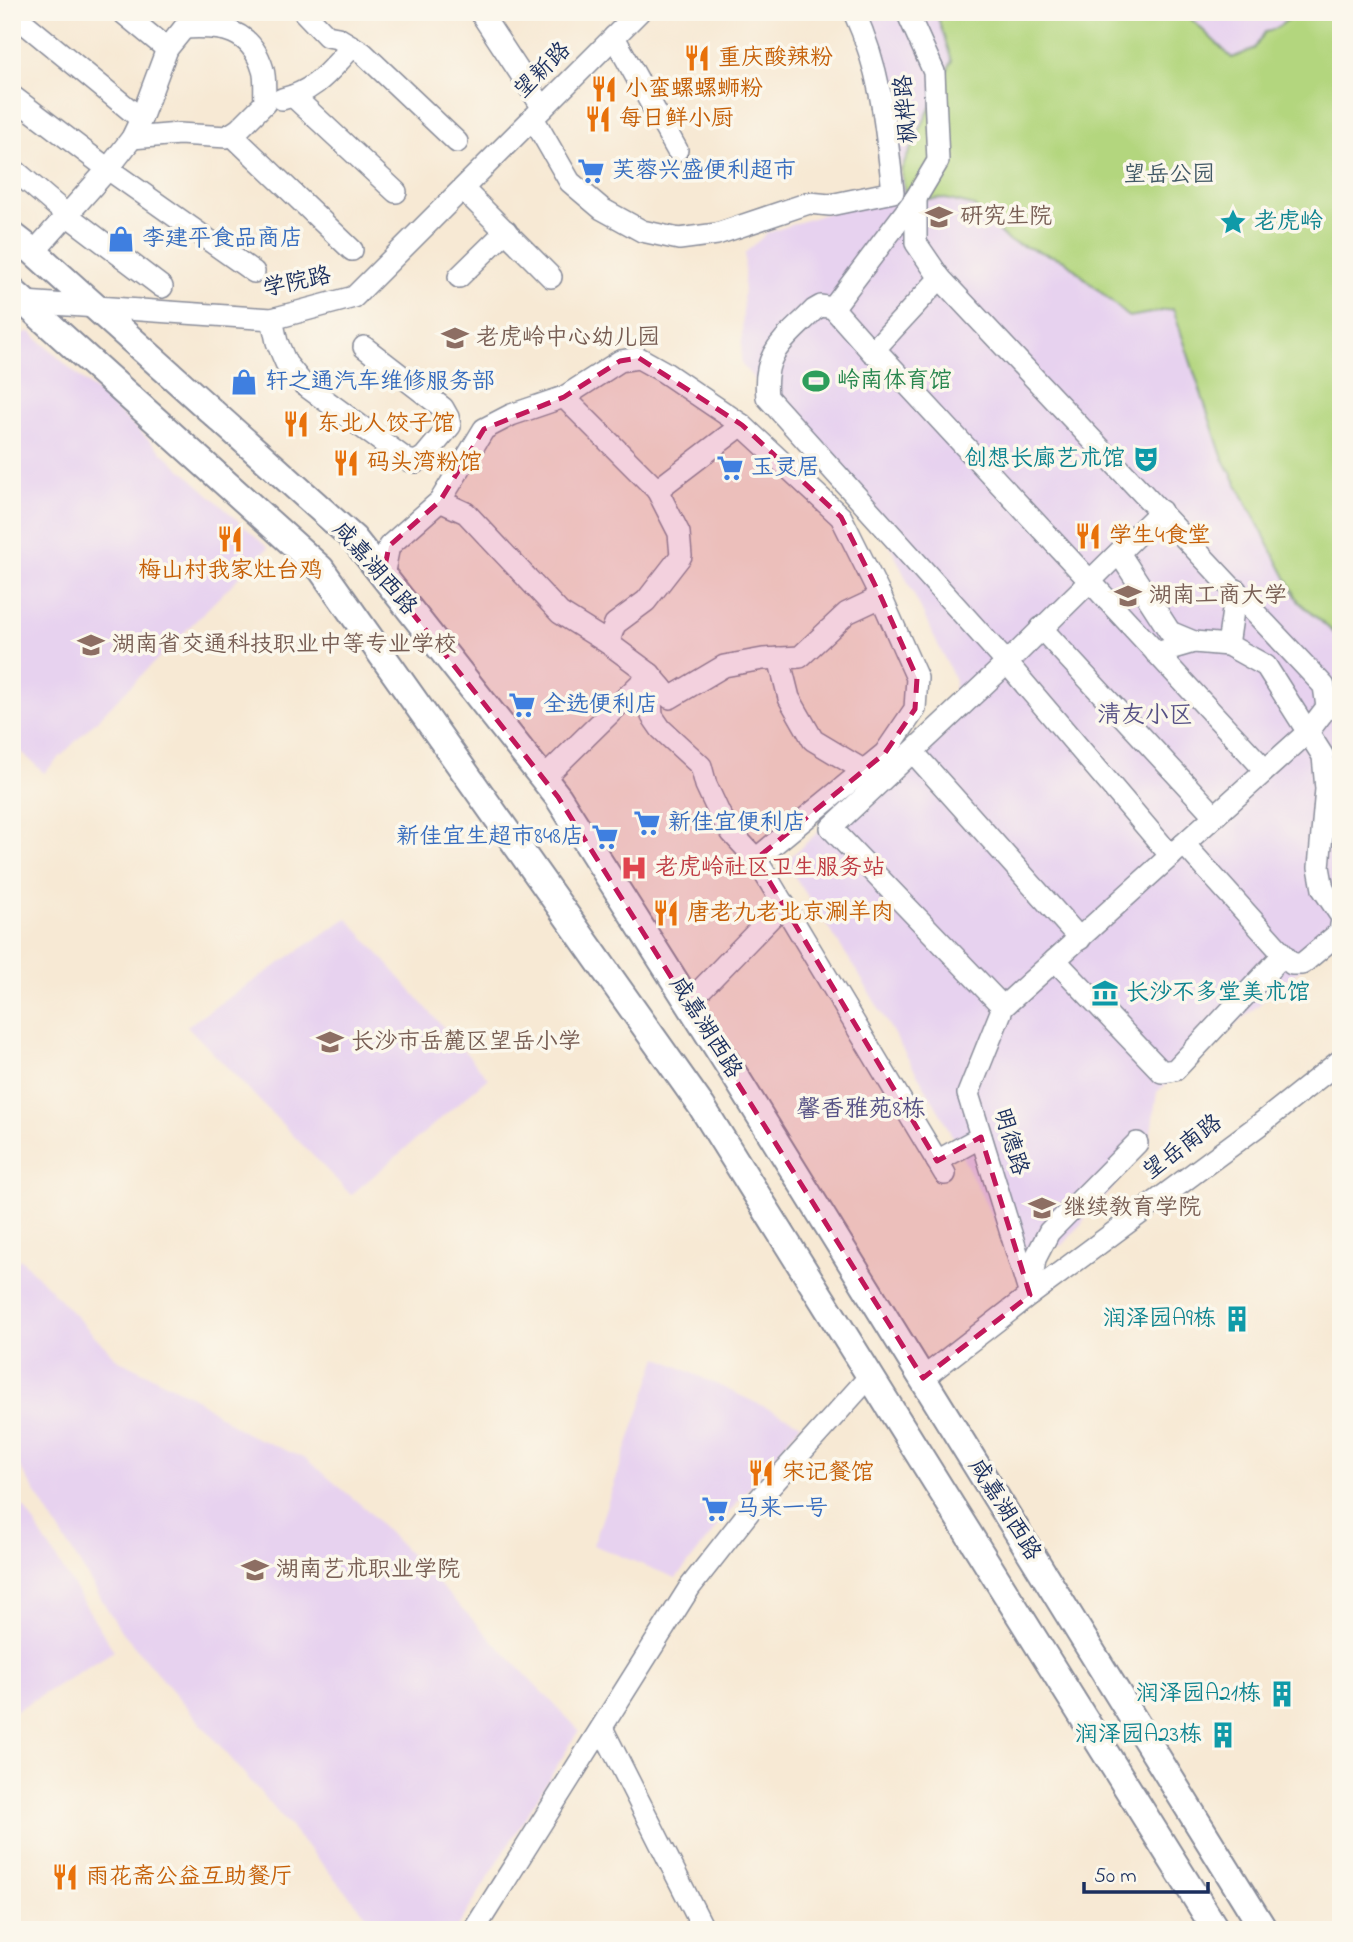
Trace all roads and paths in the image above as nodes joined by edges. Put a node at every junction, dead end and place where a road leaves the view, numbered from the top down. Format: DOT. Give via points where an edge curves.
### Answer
graph roads {
  1 [pos="122,12"];
  2 [pos="304,12"];
  3 [pos="480,12"];
  4 [pos="854,12"];
  5 [pos="907,12"];
  6 [pos="12,13"];
  7 [pos="638,13"];
  8 [pos="191,20"];
  9 [pos="614,37"];
  10 [pos="352,47"];
  11 [pos="167,49"];
  12 [pos="12,96"];
  13 [pos="293,96"];
  14 [pos="265,103"];
  15 [pos="538,113"];
  16 [pos="137,129"];
  17 [pos="232,134"];
  18 [pos="457,142"];
  19 [pos="677,150"];
  20 [pos="485,167"];
  21 [pos="12,168"];
  22 [pos="108,169"];
  23 [pos="463,189"];
  24 [pos="396,192"];
  25 [pos="916,198"];
  26 [pos="67,215"];
  27 [pos="506,232"];
  28 [pos="12,235"];
  29 [pos="352,250"];
  30 [pos="34,252"];
  31 [pos="254,272"];
  32 [pos="460,277"];
  33 [pos="551,277"];
  34 [pos="940,278"];
  35 [pos="162,287"];
  36 [pos="16,299"];
  37 [pos="95,307"];
  38 [pos="833,308"];
  39 [pos="272,319"];
  40 [pos="364,347"];
  41 [pos="872,352"];
  42 [pos="564,397"];
  43 [pos="742,425"];
  44 [pos="657,490"];
  45 [pos="440,501"];
  46 [pos="1161,512"];
  47 [pos="1119,553"];
  48 [pos="383,576"];
  49 [pos="1089,582"];
  50 [pos="1236,590"];
  51 [pos="881,597"];
  52 [pos="1041,628"];
  53 [pos="1194,642"];
  54 [pos="608,643"];
  55 [pos="1228,645"];
  56 [pos="1156,653"];
  57 [pos="779,658"];
  58 [pos="1007,663"];
  59 [pos="655,681"];
  60 [pos="1341,686"];
  61 [pos="1327,707"];
  62 [pos="1308,732"];
  63 [pos="913,752"];
  64 [pos="863,770"];
  65 [pos="1265,770"];
  66 [pos="544,779"];
  67 [pos="1215,816"];
  68 [pos="1177,850"];
  69 [pos="756,859"];
  70 [pos="783,904"];
  71 [pos="1341,916"];
  72 [pos="1341,925"];
  73 [pos="1080,939"];
  74 [pos="1283,955"];
  75 [pos="1055,960"];
  76 [pos="688,1003"];
  77 [pos="1003,1007"];
  78 [pos="1341,1060"];
  79 [pos="981,1137"];
  80 [pos="1137,1143"];
  81 [pos="1030,1295"];
  82 [pos="870,1376"];
  83 [pos="923,1378"];
  84 [pos="602,1728"];
  85 [pos="474,1930"];
  86 [pos="704,1930"];
  87 [pos="1216,1930"];
  88 [pos="1264,1930"];
  1 -- 11 [label="street"];
  2 -- 10 [label="street" via="327,36"];
  3 -- 15 [label="street"];
  4 -- 15 [label="street" via="872,55 882,97 893,192 830,205 809,203 717,234 679,239 642,230 602,209 570,182"];
  5 -- 25 [label="street, 枫桦路" via="934,72 938,162"];
  6 -- 16 [label="street"];
  7 -- 9 [label="street, 望新路"];
  8 -- 11 [label="street"];
  8 -- 14 [label="street" via="232,31 251,44 263,70"];
  9 -- 15 [label="street, 望新路"];
  9 -- 19 [label="street"];
  10 -- 13 [label="street" via="318,83"];
  10 -- 18 [label="street"];
  11 -- 16 [label="street"];
  12 -- 22 [label="street"];
  13 -- 14 [label="street"];
  13 -- 24 [label="street"];
  14 -- 17 [label="street"];
  15 -- 20 [label="street, 望新路"];
  16 -- 17 [label="street"];
  16 -- 22 [label="street"];
  17 -- 29 [label="street"];
  20 -- 23 [label="street, 学院路"];
  21 -- 26 [label="street"];
  22 -- 26 [label="street"];
  22 -- 31 [label="street"];
  23 -- 27 [label="street"];
  23 -- 39 [label="street, 学院路" via="354,297"];
  25 -- 34 [label="street" via="916,243"];
  25 -- 38 [label="street, 枫桦路"];
  26 -- 30 [label="street"];
  26 -- 35 [label="street"];
  27 -- 32 [label="street"];
  27 -- 33 [label="street"];
  28 -- 30 [label="main road, 咸嘉湖西路"];
  30 -- 37 [label="main road, 咸嘉湖西路"];
  34 -- 41 [label="street"];
  34 -- 46 [label="street"];
  36 -- 37 [label="street, 学院路"];
  36 -- 82 [label="main road, 咸嘉湖西路" via="321,569 702,1107"];
  37 -- 39 [label="street, 学院路"];
  37 -- 48 [label="main road, 咸嘉湖西路" via="355,539"];
  38 -- 41 [label="street"];
  38 -- 58 [label="street" via="814,310 773,353 765,379 767,397"];
  39 -- 40 [label="street" via="286,363 303,384 416,462 450,426 448,417 443,408"];
  41 -- 49 [label="street" via="882,357"];
  42 -- 43 [label="street" via="620,361 639,358"];
  42 -- 44 [label="street"];
  42 -- 45 [label="street" via="484,429"];
  43 -- 44 [label="street"];
  43 -- 51 [label="street" via="841,517"];
  44 -- 54 [label="street" via="679,533 681,555 646,601 615,624"];
  45 -- 48 [label="street" via="389,545"];
  45 -- 54 [label="street" via="466,513 560,613"];
  46 -- 47 [label="street"];
  46 -- 50 [label="street"];
  47 -- 49 [label="street"];
  47 -- 53 [label="street" via="1170,632"];
  48 -- 66 [label="main road, 咸嘉湖西路"];
  49 -- 52 [label="street"];
  49 -- 56 [label="street"];
  50 -- 55 [label="street"];
  50 -- 61 [label="street" via="1324,685"];
  51 -- 57 [label="street" via="847,613 800,657"];
  51 -- 64 [label="street" via="917,678 915,709 885,753"];
  52 -- 58 [label="street"];
  52 -- 67 [label="street"];
  53 -- 55 [label="street"];
  53 -- 56 [label="street"];
  54 -- 59 [label="street"];
  55 -- 62 [label="street" via="1266,666"];
  56 -- 65 [label="street"];
  57 -- 59 [label="street" via="724,666 670,698"];
  57 -- 64 [label="street" via="789,698 813,740"];
  58 -- 63 [label="street"];
  58 -- 68 [label="street"];
  59 -- 66 [label="street"];
  59 -- 69 [label="street" via="652,716 701,766 720,815"];
  60 -- 61 [label="street"];
  61 -- 62 [label="street"];
  62 -- 65 [label="street"];
  62 -- 71 [label="street" via="1322,756 1326,789 1319,867 1323,888"];
  63 -- 73 [label="street"];
  63 -- 77 [label="street" via="831,828"];
  64 -- 69 [label="street"];
  65 -- 67 [label="street"];
  66 -- 76 [label="main road, 咸嘉湖西路"];
  67 -- 68 [label="street"];
  68 -- 73 [label="street"];
  68 -- 74 [label="street"];
  69 -- 70 [label="street"];
  70 -- 76 [label="street"];
  70 -- 79 [label="street" via="941,1168"];
  72 -- 74 [label="street" via="1340,932 1302,964 1292,964"];
  73 -- 75 [label="street"];
  74 -- 75 [label="street" via="1175,1070 1162,1072"];
  75 -- 77 [label="street"];
  76 -- 83 [label="main road, 咸嘉湖西路"];
  77 -- 79 [label="street, 明德路" via="968,1094"];
  78 -- 81 [label="street, 望岳南路"];
  79 -- 81 [label="street, 明德路"];
  80 -- 81 [label="street" via="1049,1232 1035,1259"];
  81 -- 83 [label="street, 望岳南路"];
  82 -- 84 [label="street" via="760,1498 691,1587"];
  82 -- 87 [label="main road, 咸嘉湖西路"];
  83 -- 88 [label="main road, 咸嘉湖西路"];
  84 -- 85 [label="street"];
  84 -- 86 [label="street"];
}
